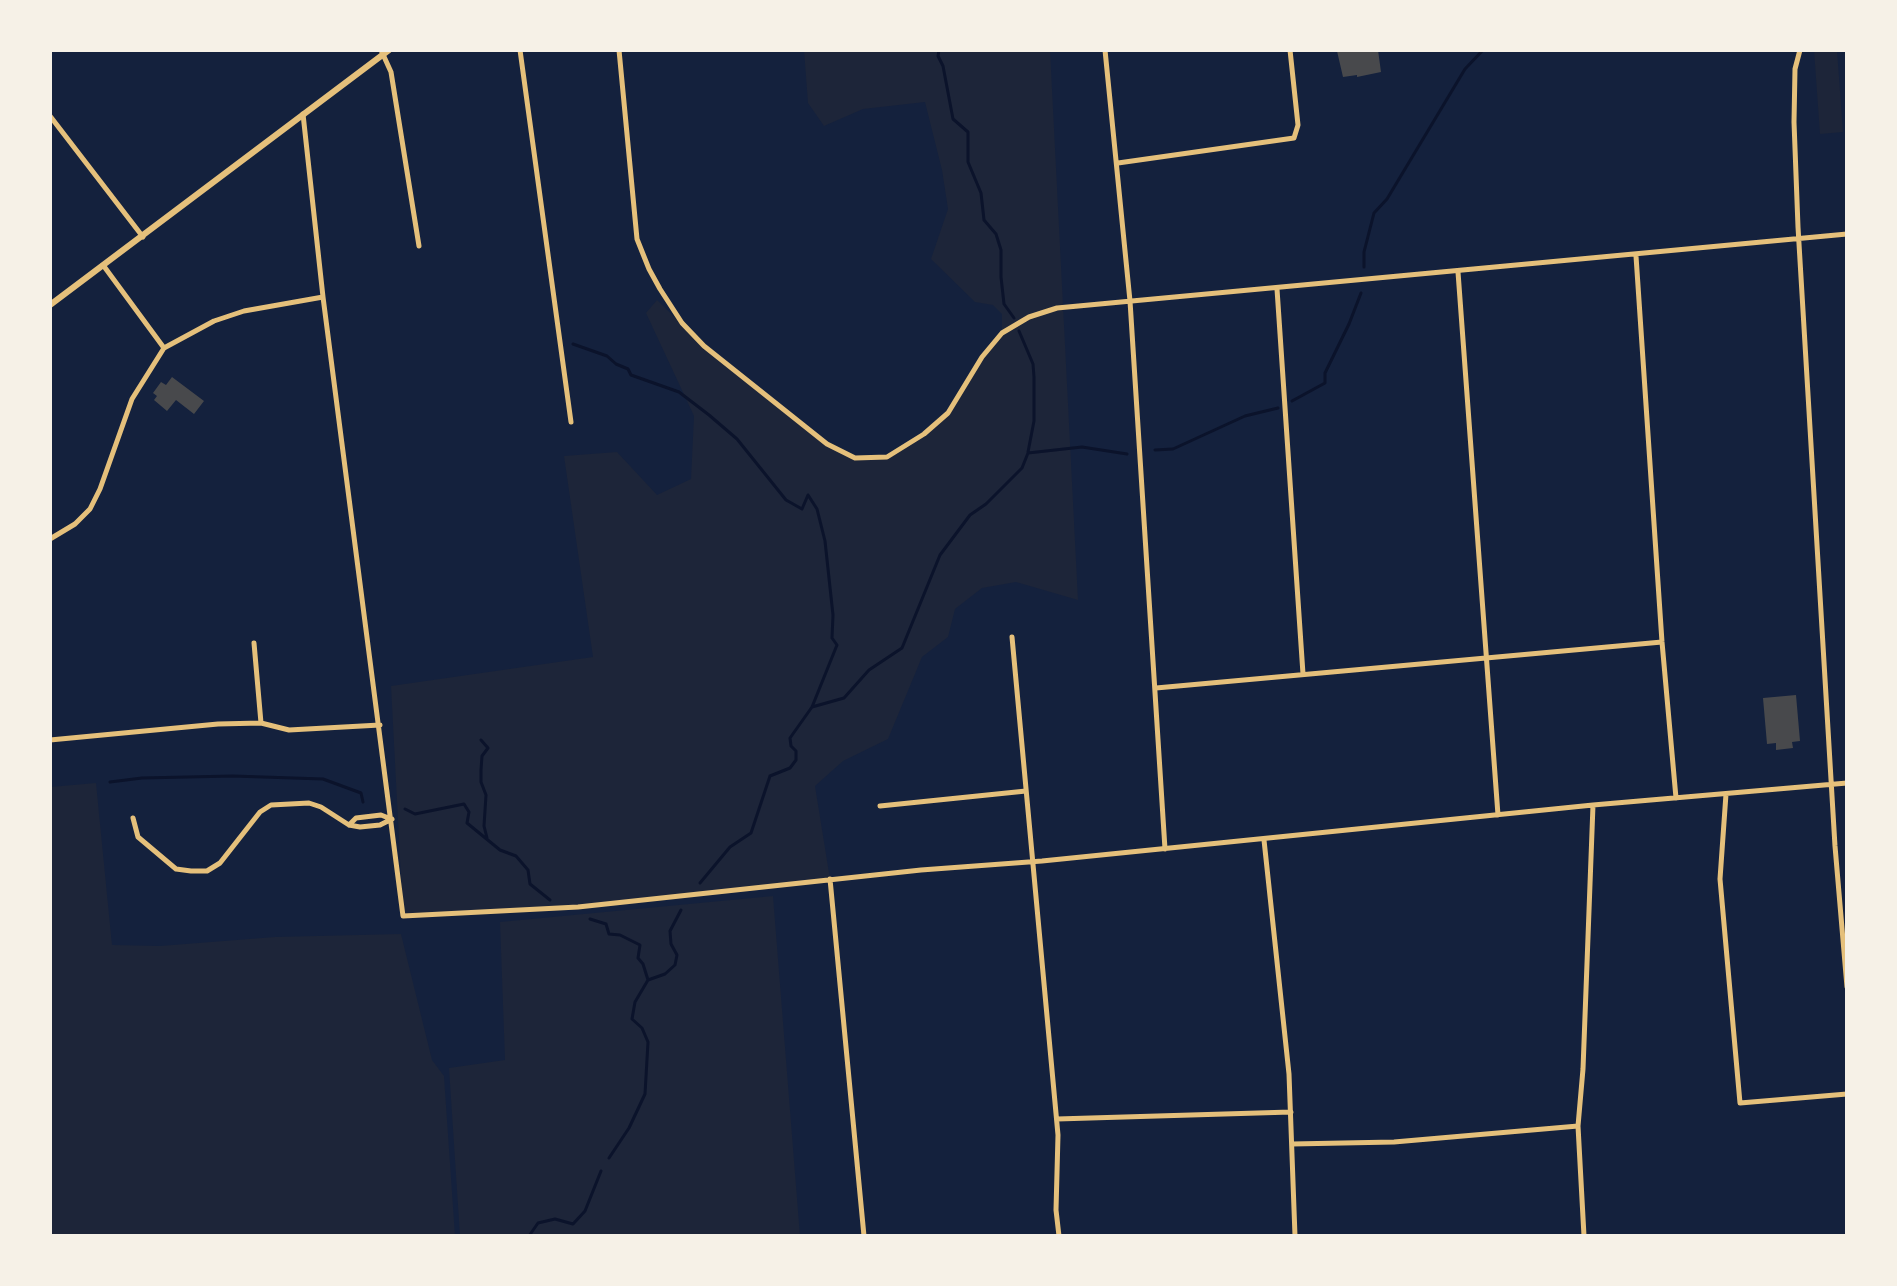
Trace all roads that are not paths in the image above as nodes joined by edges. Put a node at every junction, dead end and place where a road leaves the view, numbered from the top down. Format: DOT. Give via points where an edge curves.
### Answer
graph roads {
  1 [pos="520,50"];
  2 [pos="619,50"];
  3 [pos="1105,50"];
  4 [pos="1290,50"];
  5 [pos="1800,50"];
  6 [pos="384,51"];
  7 [pos="303,114"];
  8 [pos="50,116"];
  9 [pos="1117,163"];
  10 [pos="1847,234"];
  11 [pos="143,237"];
  12 [pos="1799,238"];
  13 [pos="419,246"];
  14 [pos="1636,256"];
  15 [pos="103,265"];
  16 [pos="1458,272"];
  17 [pos="1277,289"];
  18 [pos="323,297"];
  19 [pos="1130,301"];
  20 [pos="50,305"];
  21 [pos="164,348"];
  22 [pos="571,422"];
  23 [pos="50,539"];
  24 [pos="1012,637"];
  25 [pos="1662,642"];
  26 [pos="254,643"];
  27 [pos="1485,658"];
  28 [pos="1303,674"];
  29 [pos="1156,688"];
  30 [pos="261,723"];
  31 [pos="380,725"];
  32 [pos="50,740"];
  33 [pos="1847,783"];
  34 [pos="1832,785"];
  35 [pos="1026,791"];
  36 [pos="1726,794"];
  37 [pos="1676,798"];
  38 [pos="1593,805"];
  39 [pos="880,806"];
  40 [pos="1498,815"];
  41 [pos="133,818"];
  42 [pos="392,819"];
  43 [pos="349,825"];
  44 [pos="1264,840"];
  45 [pos="1165,849"];
  46 [pos="1032,861"];
  47 [pos="830,879"];
  48 [pos="1844,917"];
  49 [pos="1847,987"];
  50 [pos="1847,1094"];
  51 [pos="1291,1112"];
  52 [pos="1057,1119"];
  53 [pos="1578,1126"];
  54 [pos="1292,1144"];
  55 [pos="864,1236"];
  56 [pos="1059,1236"];
  57 [pos="1295,1236"];
  58 [pos="1584,1236"];
  1 -- 22 [label="street"];
  2 -- 19 [label="street" via="637,239 660,289 704,346 827,444 851,456 887,457 924,434 948,413 1002,333 1029,317 1057,308"];
  3 -- 9 [label="street"];
  4 -- 9 [label="street" via="1298,125 1294,138"];
  5 -- 12 [label="street" via="1794,122"];
  6 -- 7 [label="street"];
  6 -- 13 [label="street"];
  7 -- 11 [label="street"];
  7 -- 18 [label="street"];
  8 -- 11 [label="street"];
  9 -- 19 [label="street"];
  10 -- 12 [label="street"];
  11 -- 15 [label="street"];
  12 -- 14 [label="street"];
  12 -- 34 [label="street"];
  14 -- 16 [label="street"];
  14 -- 25 [label="street"];
  15 -- 20 [label="street"];
  15 -- 21 [label="street"];
  16 -- 17 [label="street"];
  16 -- 27 [label="street"];
  17 -- 19 [label="street"];
  17 -- 28 [label="street"];
  18 -- 21 [label="street" via="244,311"];
  18 -- 31 [label="street"];
  19 -- 29 [label="street"];
  21 -- 23 [label="street" via="132,399 90,509"];
  24 -- 35 [label="street"];
  25 -- 27 [label="street"];
  25 -- 37 [label="street"];
  26 -- 30 [label="street"];
  27 -- 28 [label="street"];
  27 -- 40 [label="street"];
  28 -- 29 [label="street"];
  29 -- 45 [label="street"];
  30 -- 31 [label="street" via="289,730"];
  30 -- 32 [label="street"];
  31 -- 42 [label="street"];
  33 -- 34 [label="street"];
  34 -- 36 [label="street"];
  34 -- 48 [label="street"];
  35 -- 39 [label="street"];
  35 -- 46 [label="street"];
  36 -- 37 [label="street"];
  36 -- 50 [label="street" via="1720,879 1740,1103"];
  37 -- 38 [label="street"];
  38 -- 40 [label="street"];
  38 -- 53 [label="street"];
  40 -- 44 [label="street"];
  41 -- 43 [label="street" via="138,837 176,869 191,871 207,871 220,863 271,805 309,803"];
  42 -- 43 [label="street" via="378,826"];
  42 -- 43 [label="street" via="356,818"];
  42 -- 47 [label="street" via="403,916 578,907"];
  44 -- 45 [label="street"];
  44 -- 51 [label="street"];
  45 -- 46 [label="street"];
  46 -- 47 [label="street"];
  46 -- 52 [label="street"];
  47 -- 55 [label="street"];
  48 -- 49 [label="street"];
  51 -- 52 [label="street"];
  51 -- 54 [label="street"];
  52 -- 56 [label="street"];
  53 -- 54 [label="street" via="1410,1141"];
  53 -- 58 [label="street"];
  54 -- 57 [label="street"];
}
